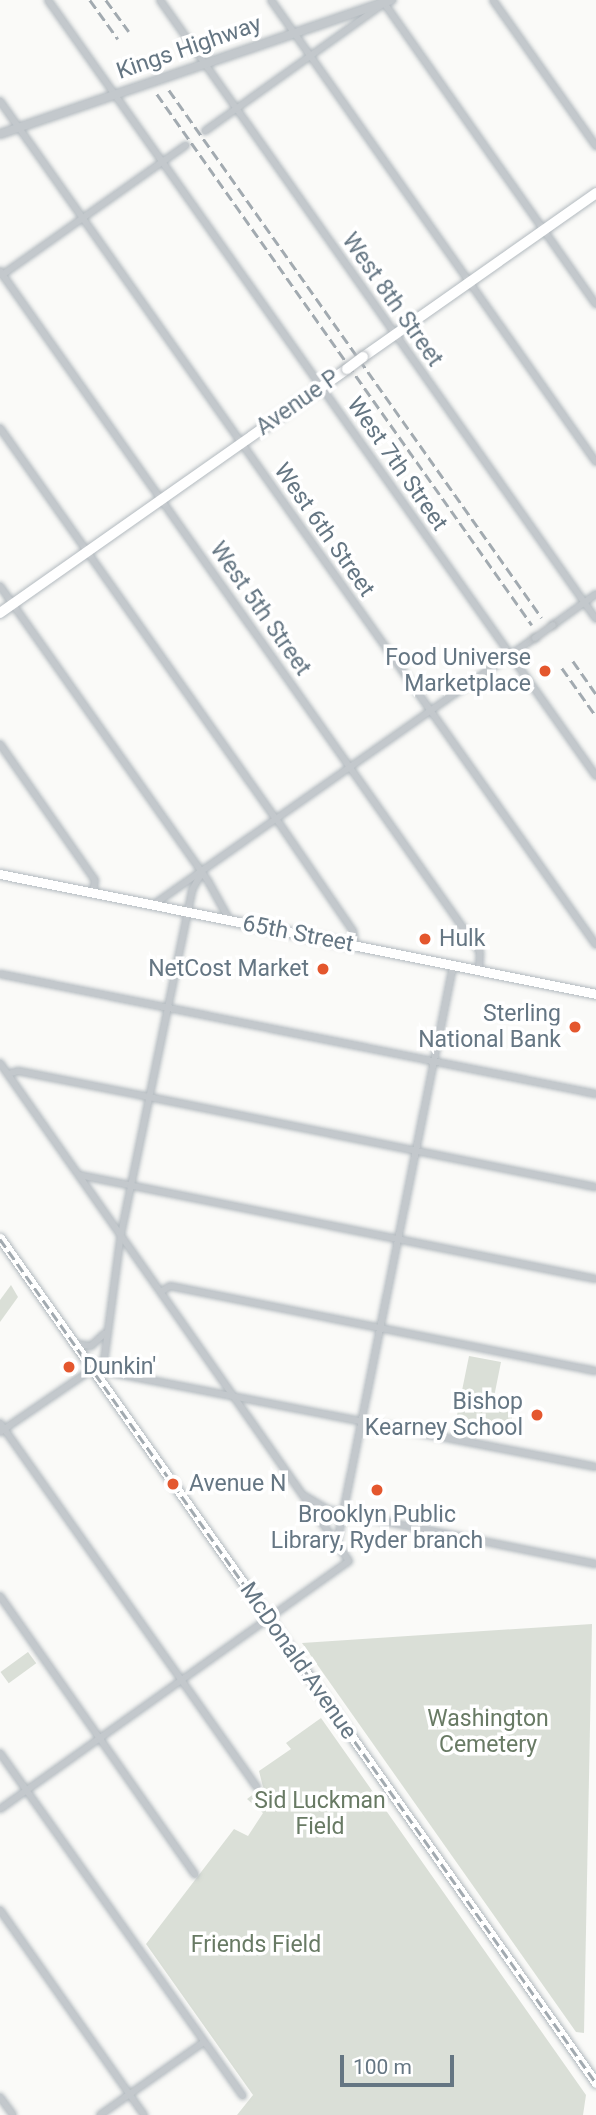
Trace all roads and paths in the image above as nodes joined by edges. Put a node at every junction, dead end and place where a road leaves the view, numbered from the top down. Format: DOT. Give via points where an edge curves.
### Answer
graph roads {
  1 [pos="48,0"];
  2 [pos="160,0"];
  3 [pos="271,0"];
  4 [pos="493,0"];
  5 [pos="386,1"];
  6 [pos="293,32"];
  7 [pos="310,58"];
  8 [pos="204,63"];
  9 [pos="114,94"];
  10 [pos="0,101"];
  11 [pos="236,109"];
  12 [pos="19,128"];
  13 [pos="205,131"];
  14 [pos="0,134"];
  15 [pos="186,145"];
  16 [pos="596,146"];
  17 [pos="162,162"];
  18 [pos="596,192"];
  19 [pos="82,218"];
  20 [pos="543,230"];
  21 [pos="1,274"];
  22 [pos="469,282"];
  23 [pos="596,304"];
  24 [pos="395,334"];
  25 [pos="321,387"];
  26 [pos="0,428"];
  27 [pos="241,443"];
  28 [pos="596,462"];
  29 [pos="161,500"];
  30 [pos="87,552"];
  31 [pos="0,586"];
  32 [pos="596,594"];
  33 [pos="584,603"];
  34 [pos="13,604"];
  35 [pos="0,614"];
  36 [pos="596,619"];
  37 [pos="510,655"];
  38 [pos="431,712"];
  39 [pos="0,744"];
  40 [pos="351,768"];
  41 [pos="596,776"];
  42 [pos="277,820"];
  43 [pos="202,873"];
  44 [pos="0,874"];
  45 [pos="93,893"];
  46 [pos="153,905"];
  47 [pos="187,912"];
  48 [pos="230,921"];
  49 [pos="355,946"];
  50 [pos="596,946"];
  51 [pos="453,966"];
  52 [pos="479,970"];
  53 [pos="0,974"];
  54 [pos="596,994"];
  55 [pos="167,1007"];
  56 [pos="434,1061"];
  57 [pos="0,1063"];
  58 [pos="8,1074"];
  59 [pos="596,1094"];
  60 [pos="149,1097"];
  61 [pos="416,1151"];
  62 [pos="79,1175"];
  63 [pos="131,1185"];
  64 [pos="596,1187"];
  65 [pos="121,1234"];
  66 [pos="0,1238"];
  67 [pos="398,1239"];
  68 [pos="596,1279"];
  69 [pos="162,1292"];
  70 [pos="380,1328"];
  71 [pos="104,1334"];
  72 [pos="74,1343"];
  73 [pos="93,1369"];
  74 [pos="596,1371"];
  75 [pos="233,1394"];
  76 [pos="361,1420"];
  77 [pos="2,1428"];
  78 [pos="596,1467"];
  79 [pos="303,1495"];
  80 [pos="342,1512"];
  81 [pos="337,1543"];
  82 [pos="596,1564"];
  83 [pos="0,1596"];
  84 [pos="269,1619"];
  85 [pos="182,1681"];
  86 [pos="101,1738"];
  87 [pos="0,1753"];
  88 [pos="257,1787"];
  89 [pos="27,1791"];
  90 [pos="0,1810"];
  91 [pos="195,1874"];
  92 [pos="0,1910"];
  93 [pos="204,2042"];
  94 [pos="596,2083"];
  95 [pos="130,2094"];
  96 [pos="243,2096"];
  97 [pos="0,2097"];
  98 [pos="13,2115"];
  99 [pos="100,2115"];
  100 [pos="144,2115"];
  1 -- 9 [label="street, West 7th Street"];
  2 -- 8 [label="street, West 8th Street"];
  3 -- 6 [label="street"];
  4 -- 16 [label="street"];
  5 -- 6 [label="street, Kings Highway"];
  5 -- 7 [label="street"];
  5 -- 20 [label="street"];
  6 -- 7 [label="street"];
  6 -- 8 [label="street, Kings Highway"];
  7 -- 11 [label="street"];
  7 -- 22 [label="street"];
  8 -- 9 [label="street, Kings Highway"];
  8 -- 11 [label="street, West 8th Street"];
  9 -- 12 [label="street, Kings Highway"];
  9 -- 17 [label="street, West 7th Street"];
  10 -- 12 [label="street, West 6th Street"];
  11 -- 13 [label="street"];
  11 -- 24 [label="street, West 8th Street"];
  12 -- 14 [label="street, Kings Highway"];
  12 -- 19 [label="street, West 6th Street"];
  15 -- 17 [label="street"];
  17 -- 19 [label="street"];
  17 -- 25 [label="street, West 7th Street"];
  18 -- 20 [label="main road, Avenue P"];
  19 -- 21 [label="street"];
  19 -- 27 [label="street, West 6th Street"];
  20 -- 22 [label="main road, Avenue P"];
  20 -- 23 [label="street"];
  21 -- 29 [label="street, West 5th Street"];
  22 -- 24 [label="main road, Avenue P"];
  22 -- 28 [label="street"];
  24 -- 25 [label="main road, Avenue P, bridge"];
  24 -- 33 [label="street, West 8th Street"];
  25 -- 27 [label="main road, Avenue P"];
  25 -- 37 [label="street, West 7th Street"];
  26 -- 30 [label="street"];
  27 -- 29 [label="main road, Avenue P"];
  27 -- 38 [label="street, West 6th Street"];
  29 -- 30 [label="main road, Avenue P"];
  29 -- 40 [label="street, West 5th Street"];
  30 -- 34 [label="main road, Avenue P"];
  30 -- 42 [label="street"];
  31 -- 34 [label="street"];
  32 -- 33 [label="street"];
  33 -- 36 [label="street, West 8th Street"];
  33 -- 37 [label="street, bridge"];
  34 -- 35 [label="main road, Avenue P"];
  34 -- 43 [label="street"];
  37 -- 38 [label="street"];
  37 -- 41 [label="street, West 7th Street"];
  38 -- 40 [label="street"];
  38 -- 50 [label="street, West 6th Street"];
  39 -- 45 [label="street" via="95,880"];
  40 -- 42 [label="street"];
  40 -- 52 [label="street, West 5th Street" via="480,952"];
  42 -- 43 [label="street"];
  42 -- 49 [label="street" via="353,931"];
  43 -- 46 [label="street"];
  43 -- 47 [label="street"];
  43 -- 48 [label="street"];
  44 -- 45 [label="main road, 65th Street"];
  45 -- 46 [label="main road, 65th Street"];
  46 -- 47 [label="main road, 65th Street"];
  47 -- 48 [label="main road, 65th Street"];
  47 -- 55 [label="street"];
  48 -- 49 [label="main road, 65th Street"];
  49 -- 51 [label="main road, 65th Street"];
  51 -- 52 [label="main road, 65th Street"];
  51 -- 56 [label="street"];
  52 -- 54 [label="main road, 65th Street"];
  53 -- 55 [label="street"];
  55 -- 56 [label="street"];
  55 -- 60 [label="street"];
  56 -- 59 [label="street"];
  56 -- 61 [label="street"];
  57 -- 58 [label="street"];
  58 -- 60 [label="street" via="18,1071"];
  58 -- 62 [label="street"];
  60 -- 61 [label="street"];
  60 -- 63 [label="street"];
  61 -- 64 [label="street"];
  61 -- 67 [label="street"];
  62 -- 63 [label="street"];
  62 -- 65 [label="street"];
  63 -- 65 [label="street"];
  63 -- 67 [label="street"];
  65 -- 69 [label="street"];
  65 -- 71 [label="street"];
  66 -- 72 [label="main road, McDonald Avenue"];
  67 -- 68 [label="street"];
  67 -- 70 [label="street"];
  69 -- 70 [label="street" via="170,1286"];
  69 -- 75 [label="street"];
  70 -- 74 [label="street"];
  70 -- 76 [label="street"];
  71 -- 72 [label="street" via="91,1346"];
  71 -- 73 [label="street" via="104,1361"];
  72 -- 73 [label="main road, McDonald Avenue"];
  73 -- 75 [label="street"];
  73 -- 77 [label="street"];
  73 -- 84 [label="main road, McDonald Avenue"];
  75 -- 76 [label="street"];
  75 -- 79 [label="street"];
  76 -- 78 [label="street"];
  76 -- 80 [label="street"];
  77 -- 85 [label="street"];
  79 -- 80 [label="street" via="318,1507"];
  79 -- 81 [label="street"];
  80 -- 81 [label="street"];
  80 -- 82 [label="street"];
  81 -- 84 [label="street" via="349,1562"];
  83 -- 86 [label="street"];
  84 -- 85 [label="street"];
  84 -- 94 [label="main road, McDonald Avenue"];
  85 -- 86 [label="street"];
  85 -- 88 [label="street"];
  86 -- 89 [label="street"];
  86 -- 91 [label="street"];
  87 -- 89 [label="street"];
  89 -- 90 [label="street"];
  89 -- 93 [label="street"];
  92 -- 95 [label="street"];
  93 -- 95 [label="street"];
  93 -- 96 [label="street"];
  95 -- 99 [label="street"];
  95 -- 100 [label="street"];
  97 -- 98 [label="street"];
}
